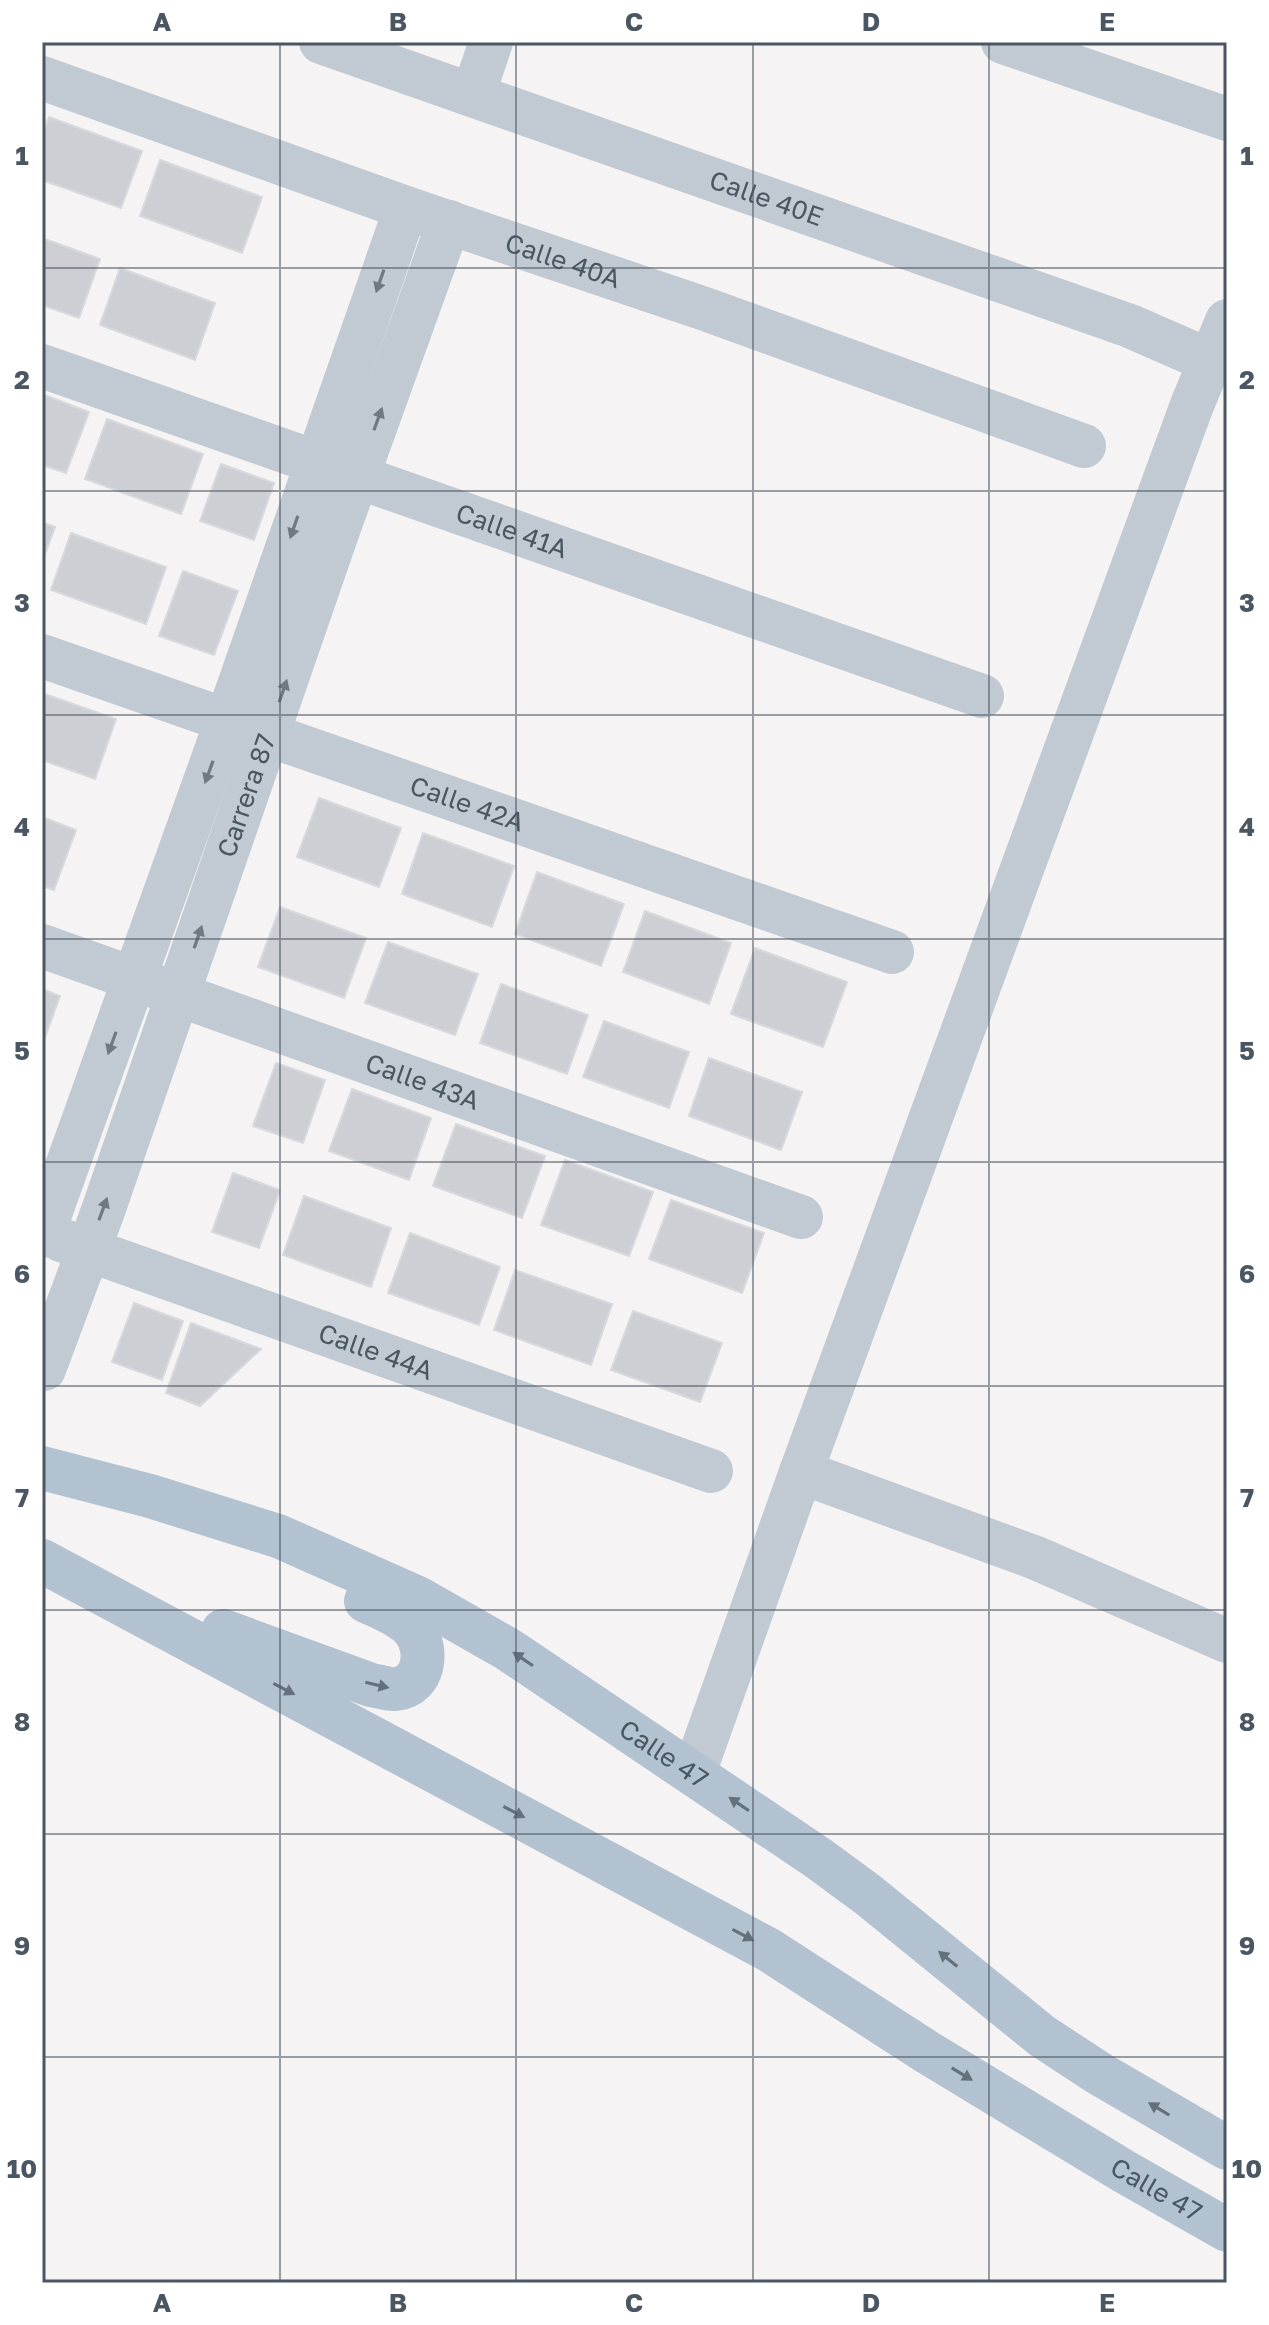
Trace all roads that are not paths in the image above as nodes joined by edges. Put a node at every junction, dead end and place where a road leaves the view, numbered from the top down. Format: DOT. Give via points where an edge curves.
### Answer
graph roads {
  1 [pos="321,42"];
  2 [pos="491,42"];
  3 [pos="1003,42"];
  4 [pos="42,78"];
  5 [pos="473,95"];
  6 [pos="1227,119"];
  7 [pos="406,208"];
  8 [pos="449,222"];
  9 [pos="1227,321"];
  10 [pos="1210,361"];
  11 [pos="42,366"];
  12 [pos="1084,446"];
  13 [pos="317,462"];
  14 [pos="357,477"];
  15 [pos="42,656"];
  16 [pos="982,696"];
  17 [pos="227,720"];
  18 [pos="268,734"];
  19 [pos="42,946"];
  20 [pos="892,952"];
  21 [pos="135,979"];
  22 [pos="178,995"];
  23 [pos="801,1217"];
  24 [pos="42,1234"];
  25 [pos="88,1249"];
  26 [pos="43,1369"];
  27 [pos="42,1468"];
  28 [pos="711,1471"];
  29 [pos="801,1472"];
  30 [pos="150,1496"];
  31 [pos="54,1568"];
  32 [pos="1227,1641"];
  33 [pos="694,1773"];
  34 [pos="1227,2148"];
  35 [pos="1227,2230"];
  1 -- 5 [label="street, Calle 40E"];
  2 -- 5 [label="street"];
  3 -- 6 [label="street"];
  4 -- 7 [label="street, Calle 40A"];
  5 -- 10 [label="street, Calle 40E" via="1115,321"];
  7 -- 8 [label="street, Calle 40A"];
  7 -- 13 [label="street, Carrera 87, one-way"];
  8 -- 12 [label="street, Calle 40A"];
  14 -- 8 [label="street, Carrera 87, one-way"];
  9 -- 10 [label="street"];
  10 -- 29 [label="street"];
  11 -- 13 [label="street, Calle 41A"];
  13 -- 14 [label="street, Calle 41A"];
  13 -- 17 [label="street, Carrera 87, one-way"];
  14 -- 16 [label="street, Calle 41A"];
  18 -- 14 [label="street, Carrera 87, one-way"];
  15 -- 17 [label="street, Calle 42A"];
  17 -- 18 [label="street, Calle 42A"];
  17 -- 21 [label="street, Carrera 87, one-way"];
  18 -- 20 [label="street, Calle 42A"];
  22 -- 18 [label="street, Carrera 87, one-way"];
  19 -- 21 [label="street, Calle 43A"];
  21 -- 22 [label="street, Calle 43A"];
  21 -- 24 [label="street, Carrera 87, one-way"];
  22 -- 23 [label="street, Calle 43A"];
  25 -- 22 [label="street, Carrera 87, one-way"];
  24 -- 25 [label="street, Calle 44A"];
  25 -- 26 [label="street, Carrera 87"];
  25 -- 28 [label="street, Calle 44A"];
  27 -- 30 [label="main road, Calle 47"];
  29 -- 32 [label="street" via="1036,1558"];
  29 -- 33 [label="street"];
  31 -- 30 [label="main road, one-way" via="371,1685 408,1685 422,1668 424,1648 414,1629 389,1612"];
  33 -- 30 [label="main road, Calle 47, one-way" via="509,1650 418,1598 278,1536"];
  31 -- 35 [label="main road, Calle 47, one-way" via="769,1950 927,2052"];
  34 -- 33 [label="main road, Calle 47, one-way" via="1042,2036 867,1894"];
}
